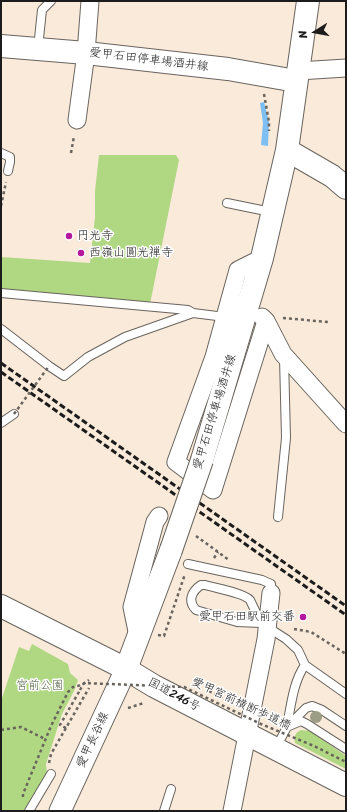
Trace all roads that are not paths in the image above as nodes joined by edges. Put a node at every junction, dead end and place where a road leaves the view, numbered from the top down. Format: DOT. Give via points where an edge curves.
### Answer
graph roads {
  1 [pos="51,1"];
  2 [pos="90,1"];
  3 [pos="308,1"];
  4 [pos="1,46"];
  5 [pos="38,49"];
  6 [pos="86,53"];
  7 [pos="346,68"];
  8 [pos="297,76"];
  9 [pos="77,120"];
  10 [pos="287,150"];
  11 [pos="1,153"];
  12 [pos="8,172"];
  13 [pos="346,188"];
  14 [pos="227,203"];
  15 [pos="272,212"];
  16 [pos="262,258"];
  17 [pos="1,293"];
  18 [pos="248,302"];
  19 [pos="193,313"];
  20 [pos="225,317"];
  21 [pos="265,320"];
  22 [pos="1,329"];
  23 [pos="284,354"];
  24 [pos="14,414"];
  25 [pos="343,418"];
  26 [pos="1,423"];
  27 [pos="159,516"];
  28 [pos="278,517"];
  29 [pos="188,564"];
  30 [pos="271,593"];
  31 [pos="1,606"];
  32 [pos="264,625"];
  33 [pos="147,635"];
  34 [pos="305,665"];
  35 [pos="126,669"];
  36 [pos="346,694"];
  37 [pos="346,726"];
  38 [pos="287,727"];
  39 [pos="248,734"];
  40 [pos="275,748"];
  41 [pos="346,749"];
  42 [pos="51,774"];
  43 [pos="346,784"];
  44 [pos="171,789"];
  45 [pos="29,811"];
  46 [pos="60,811"];
  47 [pos="164,811"];
  48 [pos="232,811"];
  1 -- 5 [label="lane" via="42,10"];
  2 -- 6 [label="street"];
  3 -- 8 [label="main road, 愛甲石田停車場酒井線"];
  4 -- 5 [label="main road, 愛甲石田停車場酒井線"];
  5 -- 6 [label="main road, 愛甲石田停車場酒井線"];
  6 -- 8 [label="main road, 愛甲石田停車場酒井線"];
  6 -- 9 [label="street"];
  7 -- 8 [label="street"];
  8 -- 10 [label="main road, 愛甲石田停車場酒井線"];
  10 -- 13 [label="main road" via="332,176"];
  10 -- 15 [label="main road, 愛甲石田停車場酒井線"];
  11 -- 12 [label="lane" via="10,157"];
  14 -- 15 [label="lane"];
  15 -- 16 [label="main road, 愛甲石田停車場酒井線"];
  16 -- 18 [label="main road, 愛甲石田停車場酒井線"];
  16 -- 20 [label="street" via="238,270"];
  17 -- 19 [label="lane" via="188,310"];
  18 -- 21 [label="street"];
  18 -- 33 [label="main road, 愛甲石田停車場酒井線, bridge"];
  19 -- 20 [label="lane"];
  19 -- 22 [label="lane" via="125,337 88,357 64,376"];
  20 -- 21 [label="street" via="214,358 176,462 213,490"];
  21 -- 23 [label="street"];
  23 -- 25 [label="street"];
  23 -- 28 [label="lane" via="286,438"];
  24 -- 26 [label="lane"];
  27 -- 33 [label="street" via="155,522 132,606"];
  29 -- 30 [label="lane" via="262,580 271,584"];
  30 -- 32 [label="street"];
  31 -- 35 [label="main road, 国道246号"];
  32 -- 32 [label="lane" via="237,622 196,610 191,603 194,591 205,585 248,597"];
  32 -- 34 [label="lane" via="298,650"];
  32 -- 39 [label="street" via="266,639"];
  33 -- 35 [label="main road, 愛甲石田停車場酒井線"];
  34 -- 36 [label="lane"];
  34 -- 38 [label="lane" via="297,681"];
  35 -- 39 [label="main road, 国道246号"];
  35 -- 46 [label="street, 愛甲長谷線"];
  37 -- 38 [label="lane" via="312,706 306,708"];
  38 -- 40 [label="lane"];
  38 -- 41 [label="lane" via="301,722 307,724"];
  39 -- 40 [label="main road, 国道246号"];
  39 -- 48 [label="street"];
  40 -- 43 [label="main road, 国道246号"];
  42 -- 45 [label="lane"];
  44 -- 47 [label="lane"];
}
